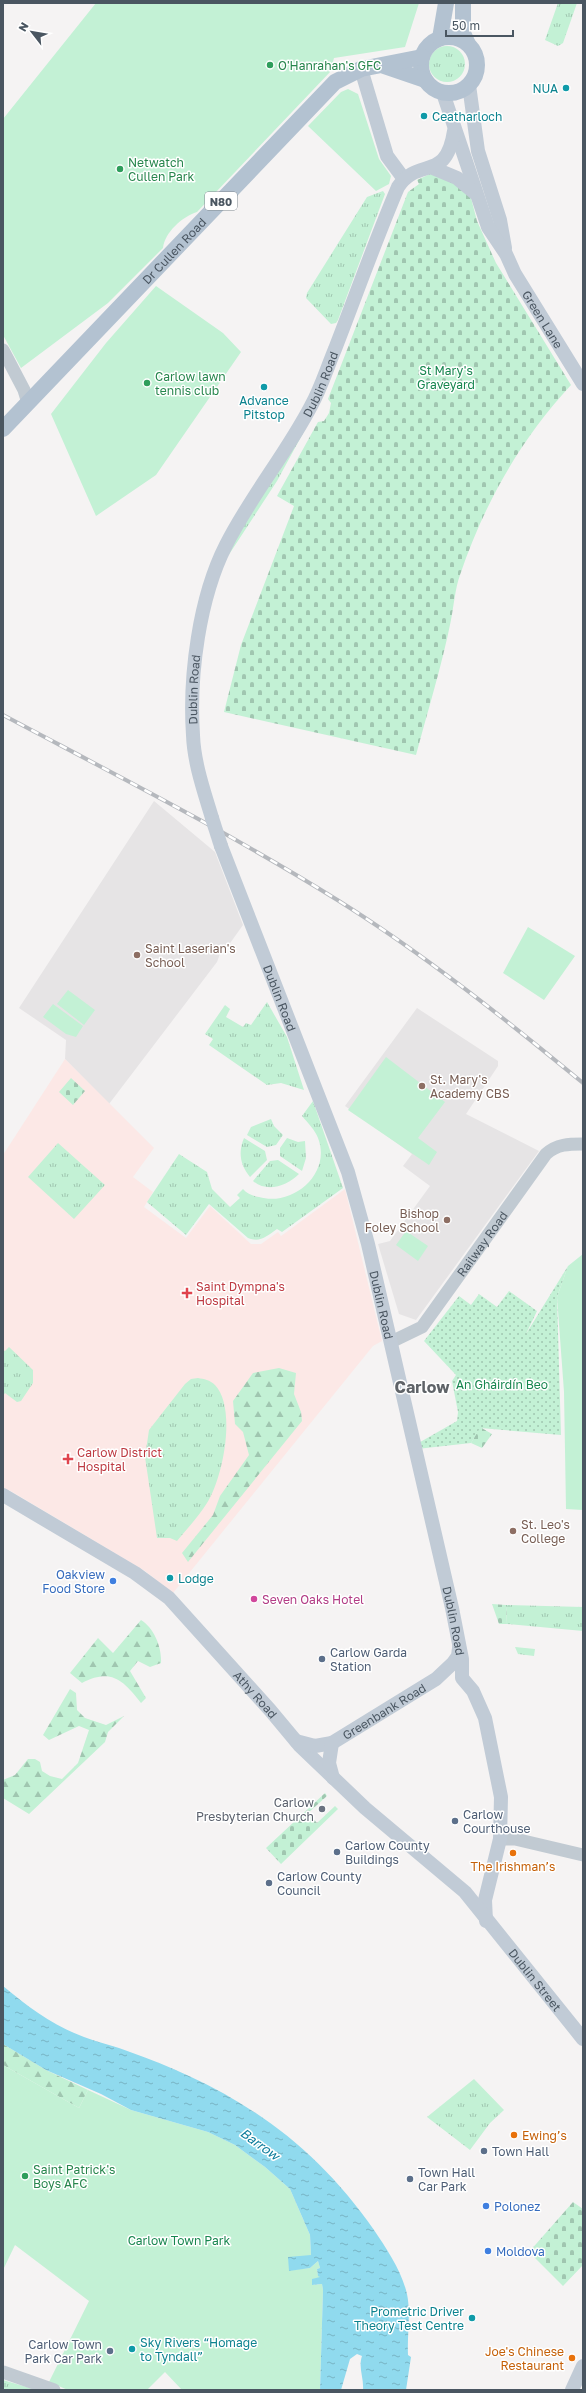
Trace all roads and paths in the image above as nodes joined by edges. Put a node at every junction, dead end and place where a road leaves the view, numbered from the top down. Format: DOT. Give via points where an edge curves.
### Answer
graph roads {
  1 [pos="446,3"];
  2 [pos="463,3"];
  3 [pos="440,38"];
  4 [pos="467,42"];
  5 [pos="422,57"];
  6 [pos="384,66"];
  7 [pos="361,69"];
  8 [pos="424,80"];
  9 [pos="469,85"];
  10 [pos="443,93"];
  11 [pos="454,131"];
  12 [pos="478,151"];
  13 [pos="463,156"];
  14 [pos="435,168"];
  15 [pos="404,179"];
  16 [pos="475,193"];
  17 [pos="506,254"];
  18 [pos="3,350"];
  19 [pos="583,384"];
  20 [pos="24,406"];
  21 [pos="3,429"];
  22 [pos="583,1144"];
  23 [pos="392,1342"];
  24 [pos="3,1495"];
  25 [pos="460,1647"];
  26 [pos="462,1678"];
  27 [pos="436,1679"];
  28 [pos="332,1743"];
  29 [pos="300,1745"];
  30 [pos="333,1778"];
  31 [pos="500,1839"];
  32 [pos="583,1855"];
  33 [pos="488,1884"];
  34 [pos="465,1892"];
  35 [pos="486,1921"];
  36 [pos="583,2039"];
  37 [pos="583,2366"];
  38 [pos="3,2372"];
  39 [pos="54,2390"];
  40 [pos="572,2390"];
  1 -- 3 [label="main road"];
  2 -- 4 [label="main road" via="463,33"];
  3 -- 4 [label="main road" via="449,36"];
  3 -- 5 [label="main road" via="426,48"];
  4 -- 9 [label="main road" via="478,62 477,71"];
  5 -- 6 [label="main road, N80"];
  5 -- 8 [label="main road" via="420,65"];
  6 -- 7 [label="main road, Dr Cullen Road / N80"];
  6 -- 8 [label="main road, N80"];
  7 -- 15 [label="main road" via="387,156"];
  7 -- 20 [label="main road, Dr Cullen Road / N80" via="336,82"];
  8 -- 10 [label="main road, N80"];
  9 -- 10 [label="main road" via="453,93"];
  9 -- 12 [label="main road"];
  10 -- 11 [label="main road"];
  11 -- 13 [label="main road"];
  11 -- 14 [label="main road" via="452,147"];
  12 -- 13 [label="main road"];
  12 -- 17 [label="main road" via="500,220"];
  13 -- 14 [label="main road"];
  13 -- 16 [label="main road"];
  14 -- 15 [label="main road" via="410,173"];
  14 -- 16 [label="main road" via="457,178"];
  15 -- 23 [label="main road, Dublin Road, bridge" via="391,203 312,404 291,442 238,522 209,589 197,645 192,736 201,784 221,846 347,1168"];
  16 -- 17 [label="main road" via="488,227"];
  17 -- 19 [label="main road, Green Lane" via="515,274"];
  18 -- 20 [label="street" via="24,390"];
  20 -- 21 [label="main road, N80"];
  22 -- 23 [label="street, Railway Road" via="554,1147 546,1154 422,1327"];
  23 -- 25 [label="main road, Dublin Road"];
  24 -- 29 [label="main road, Athy Road" via="135,1573 169,1598"];
  25 -- 26 [label="main road, Dublin Road"];
  25 -- 27 [label="main road, Greenbank Road" via="453,1663"];
  26 -- 27 [label="main road, Greenbank Road" via="452,1676"];
  26 -- 31 [label="main road" via="473,1691 484,1718 498,1775 501,1797"];
  27 -- 28 [label="main road, Greenbank Road"];
  28 -- 29 [label="main road, Greenbank Road"];
  28 -- 30 [label="main road, Greenbank Road" via="328,1763"];
  29 -- 30 [label="main road, Athy Road"];
  30 -- 34 [label="main road, Athy Road"];
  31 -- 32 [label="street" via="515,1839"];
  31 -- 33 [label="main road"];
  33 -- 34 [label="main road" via="474,1891"];
  33 -- 35 [label="main road" via="485,1900"];
  34 -- 35 [label="main road, Athy Road"];
  35 -- 36 [label="main road, Dublin Street" via="557,2004"];
  37 -- 40 [label="main road"];
  38 -- 39 [label="street"];
}
